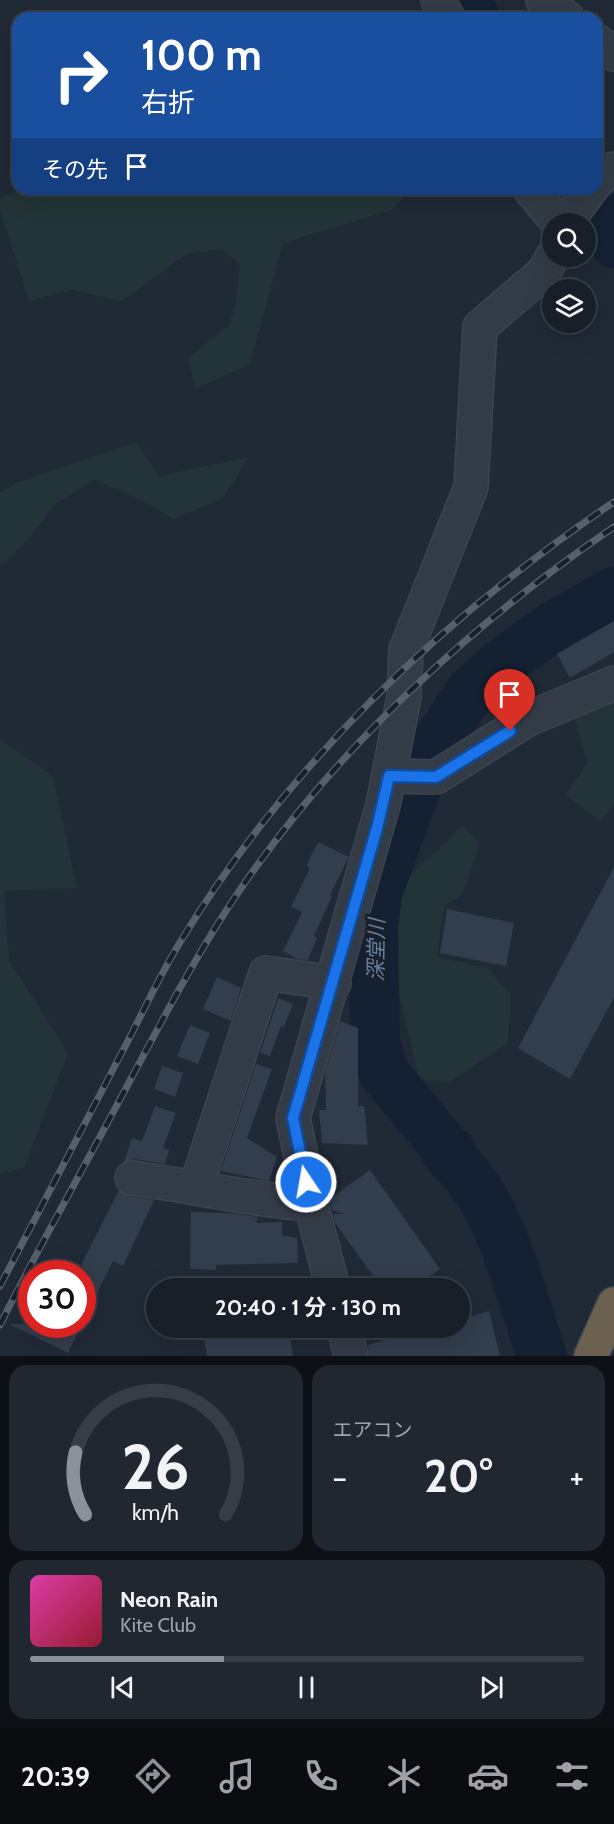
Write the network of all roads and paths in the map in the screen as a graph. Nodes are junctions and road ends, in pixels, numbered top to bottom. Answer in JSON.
{"nodes":[{"id":1,"x":543,"y":0,"type":"edge"},
{"id":2,"x":559,"y":12,"type":"edge"},
{"id":3,"x":536,"y":195,"type":"edge"},
{"id":4,"x":587,"y":195,"type":"edge"},
{"id":5,"x":556,"y":213,"type":"edge"},
{"id":6,"x":571,"y":213,"type":"edge"},
{"id":7,"x":547,"y":267,"type":"edge"},
{"id":8,"x":614,"y":683,"type":"edge"},
{"id":9,"x":410,"y":776,"type":"junction"},
{"id":10,"x":334,"y":983,"type":"junction"},
{"id":11,"x":132,"y":1178,"type":"dead end"},
{"id":12,"x":196,"y":1186,"type":"junction"},
{"id":13,"x":311,"y":1204,"type":"junction"},
{"id":14,"x":330,"y":1278,"type":"edge"},
{"id":15,"x":614,"y":1305,"type":"edge"},
{"id":16,"x":346,"y":1338,"type":"edge"},
{"id":17,"x":351,"y":1356,"type":"edge"},
{"id":18,"x":591,"y":1356,"type":"edge"}],
"edges":[{"from":1,"to":2,"type":"street"},
{"from":3,"to":5,"type":"street"},
{"from":4,"to":6,"type":"street"},
{"from":7,"to":9,"type":"street"},
{"from":8,"to":9,"type":"street"},
{"from":9,"to":10,"type":"street"},
{"from":10,"to":12,"type":"street"},
{"from":10,"to":13,"type":"street"},
{"from":11,"to":12,"type":"street"},
{"from":12,"to":13,"type":"street"},
{"from":13,"to":14,"type":"street"},
{"from":15,"to":18,"type":"highway"},
{"from":16,"to":17,"type":"street"}]}
